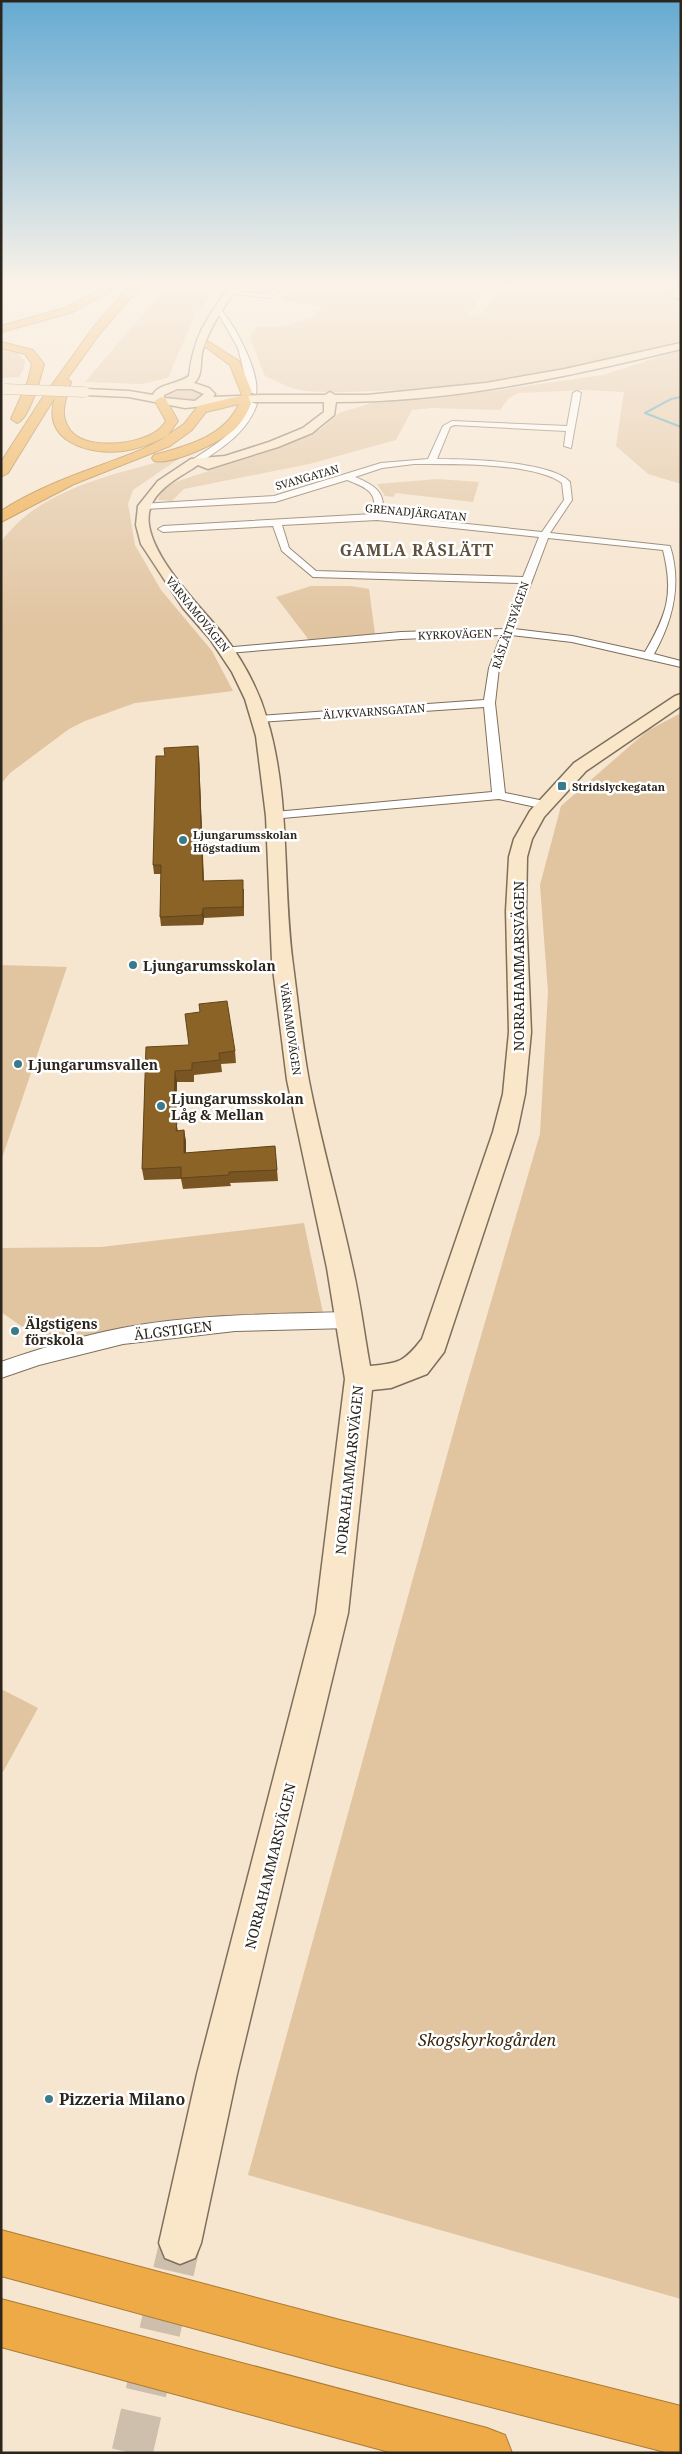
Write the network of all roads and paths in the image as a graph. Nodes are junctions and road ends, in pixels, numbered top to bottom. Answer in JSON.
{"nodes":[{"id":1,"x":24,"y":402,"type":"edge"},
{"id":2,"x":30,"y":402,"type":"edge"},
{"id":3,"x":46,"y":402,"type":"edge"},
{"id":4,"x":57,"y":402,"type":"edge"},
{"id":5,"x":164,"y":402,"type":"edge"},
{"id":6,"x":174,"y":402,"type":"edge"},
{"id":7,"x":200,"y":402,"type":"edge"},
{"id":8,"x":212,"y":402,"type":"edge"},
{"id":9,"x":233,"y":402,"type":"edge"},
{"id":10,"x":246,"y":402,"type":"edge"},
{"id":11,"x":248,"y":402,"type":"edge"},
{"id":12,"x":330,"y":402,"type":"edge"},
{"id":13,"x":575,"y":402,"type":"edge"},
{"id":14,"x":197,"y":403,"type":"junction"},
{"id":15,"x":570,"y":429,"type":"junction"},
{"id":16,"x":181,"y":432,"type":"junction"},
{"id":17,"x":568,"y":446,"type":"dead end"},
{"id":18,"x":224,"y":459,"type":"junction"},
{"id":19,"x":432,"y":460,"type":"junction"},
{"id":20,"x":194,"y":462,"type":"junction"},
{"id":21,"x":1,"y":473,"type":"edge"},
{"id":22,"x":348,"y":477,"type":"junction"},
{"id":23,"x":169,"y":479,"type":"junction"},
{"id":24,"x":562,"y":479,"type":"joint"},
{"id":25,"x":48,"y":491,"type":"junction"},
{"id":26,"x":144,"y":506,"type":"junction"},
{"id":27,"x":377,"y":517,"type":"junction"},
{"id":28,"x":1,"y":518,"type":"edge"},
{"id":29,"x":277,"y":522,"type":"junction"},
{"id":30,"x":163,"y":529,"type":"dead end"},
{"id":31,"x":544,"y":535,"type":"junction"},
{"id":32,"x":526,"y":580,"type":"junction"},
{"id":33,"x":507,"y":632,"type":"junction"},
{"id":34,"x":227,"y":650,"type":"junction"},
{"id":35,"x":648,"y":656,"type":"junction"},
{"id":36,"x":681,"y":664,"type":"edge"},
{"id":37,"x":681,"y":699,"type":"edge"},
{"id":38,"x":489,"y":703,"type":"junction"},
{"id":39,"x":259,"y":719,"type":"junction"},
{"id":40,"x":499,"y":796,"type":"junction"},
{"id":41,"x":545,"y":805,"type":"junction"},
{"id":42,"x":275,"y":816,"type":"junction"},
{"id":43,"x":350,"y":1320,"type":"junction"},
{"id":44,"x":1,"y":1370,"type":"edge"},
{"id":45,"x":359,"y":1379,"type":"junction"},
{"id":46,"x":180,"y":2243,"type":"tunnel mouth"},
{"id":47,"x":1,"y":2254,"type":"edge"},
{"id":48,"x":1,"y":2323,"type":"edge"},
{"id":49,"x":681,"y":2431,"type":"edge"},
{"id":50,"x":487,"y":2453,"type":"edge"}],
"edges":[{"from":1,"to":2,"type":"highway"},
{"from":3,"to":21,"type":"highway"},
{"from":4,"to":5,"type":"highway"},
{"from":6,"to":14,"type":"street"},
{"from":7,"to":14,"type":"street"},
{"from":8,"to":14,"type":"street"},
{"from":9,"to":16,"type":"highway"},
{"from":10,"to":25,"type":"highway"},
{"from":11,"to":20,"type":"street"},
{"from":12,"to":18,"type":"street"},
{"from":13,"to":15,"type":"street"},
{"from":14,"to":16,"type":"highway"},
{"from":15,"to":17,"type":"street"},
{"from":15,"to":19,"type":"street"},
{"from":16,"to":25,"type":"highway"},
{"from":18,"to":20,"type":"street"},
{"from":18,"to":23,"type":"street"},
{"from":19,"to":22,"type":"street","name":"SVANGATAN"},
{"from":19,"to":24,"type":"street","name":"SVANGATAN"},
{"from":20,"to":23,"type":"street"},
{"from":22,"to":26,"type":"street","name":"SVANGATAN"},
{"from":22,"to":27,"type":"street"},
{"from":23,"to":26,"type":"street"},
{"from":24,"to":31,"type":"street","name":"RÅSLÄTTSVÄGEN"},
{"from":25,"to":28,"type":"highway"},
{"from":26,"to":34,"type":"street","name":"VÄRNAMOVÄGEN"},
{"from":27,"to":29,"type":"street","name":"GRENADJÄRGATAN"},
{"from":27,"to":31,"type":"street","name":"GRENADJÄRGATAN"},
{"from":29,"to":30,"type":"street","name":"GRENADJÄRGATAN"},
{"from":29,"to":32,"type":"street"},
{"from":31,"to":32,"type":"street","name":"RÅSLÄTTSVÄGEN"},
{"from":31,"to":35,"type":"street","name":"GRENADJÄRGATAN"},
{"from":32,"to":33,"type":"street","name":"RÅSLÄTTSVÄGEN"},
{"from":33,"to":34,"type":"street","name":"KYRKOVÄGEN"},
{"from":33,"to":35,"type":"street","name":"KYRKOVÄGEN"},
{"from":33,"to":38,"type":"street","name":"RÅSLÄTTSVÄGEN"},
{"from":34,"to":39,"type":"street","name":"VÄRNAMOVÄGEN"},
{"from":35,"to":36,"type":"street","name":"KYRKOVÄGEN"},
{"from":37,"to":41,"type":"street","name":"NORRAHAMMARSVÄGEN"},
{"from":38,"to":39,"type":"street","name":"ÄLVKVARNSGATAN"},
{"from":38,"to":40,"type":"street","name":"RÅSLÄTTSVÄGEN"},
{"from":39,"to":42,"type":"street","name":"VÄRNAMOVÄGEN"},
{"from":40,"to":41,"type":"street"},
{"from":40,"to":42,"type":"street"},
{"from":41,"to":45,"type":"street","name":"NORRAHAMMARSVÄGEN"},
{"from":42,"to":43,"type":"street","name":"VÄRNAMOVÄGEN"},
{"from":43,"to":44,"type":"street","name":"ÄLGSTIGEN"},
{"from":43,"to":45,"type":"street","name":"VÄRNAMOVÄGEN"},
{"from":45,"to":46,"type":"street","name":"NORRAHAMMARSVÄGEN"},
{"from":47,"to":49,"type":"highway"},
{"from":48,"to":50,"type":"highway"}]}
